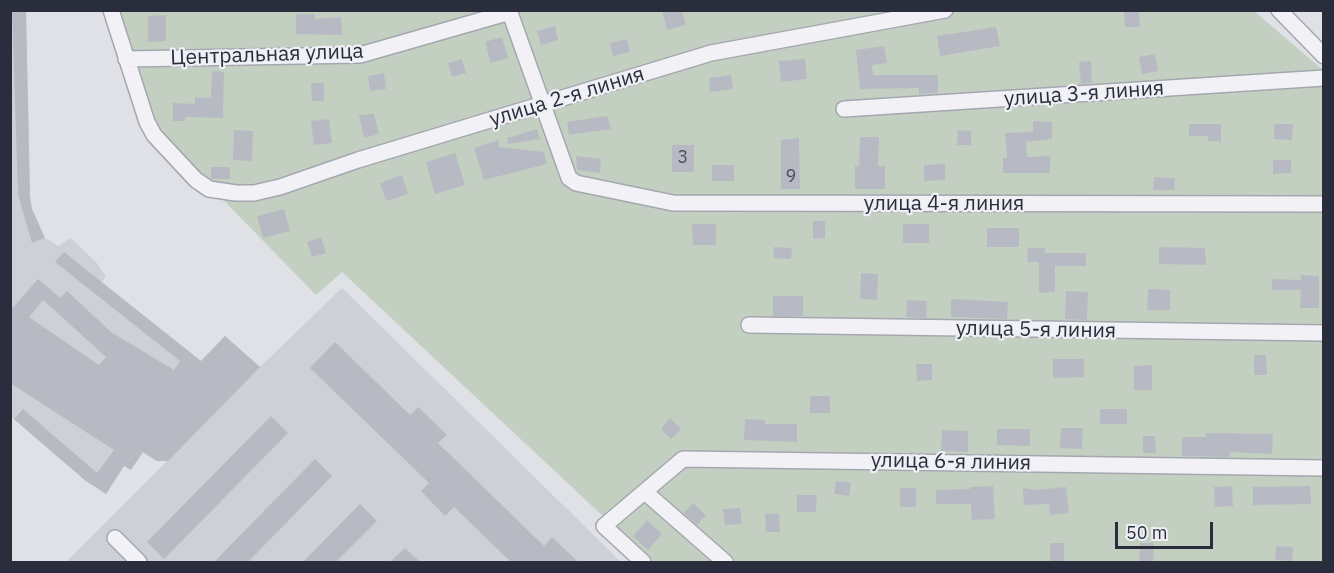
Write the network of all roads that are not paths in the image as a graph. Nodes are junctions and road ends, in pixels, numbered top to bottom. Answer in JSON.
{"nodes":[{"id":1,"x":111,"y":10,"type":"edge"},
{"id":2,"x":945,"y":10,"type":"edge"},
{"id":3,"x":1279,"y":10,"type":"edge"},
{"id":4,"x":509,"y":11,"type":"edge"},
{"id":5,"x":1323,"y":56,"type":"edge"},
{"id":6,"x":126,"y":59,"type":"junction"},
{"id":7,"x":1323,"y":78,"type":"edge"},
{"id":8,"x":543,"y":105,"type":"junction"},
{"id":9,"x":844,"y":109,"type":"dead end"},
{"id":10,"x":1323,"y":204,"type":"edge"},
{"id":11,"x":749,"y":326,"type":"dead end"},
{"id":12,"x":1323,"y":333,"type":"edge"},
{"id":13,"x":1323,"y":468,"type":"edge"},
{"id":14,"x":645,"y":492,"type":"junction"},
{"id":15,"x":115,"y":538,"type":"dead end"},
{"id":16,"x":139,"y":562,"type":"edge"},
{"id":17,"x":643,"y":562,"type":"edge"},
{"id":18,"x":725,"y":562,"type":"edge"}],
"edges":[{"from":1,"to":6,"type":"street"},
{"from":2,"to":8,"type":"street","name":"улица 2-я линия"},
{"from":3,"to":5,"type":"street"},
{"from":4,"to":6,"type":"street","name":"Центральная улица"},
{"from":4,"to":8,"type":"street"},
{"from":6,"to":8,"type":"street","name":"улица 2-я линия"},
{"from":7,"to":9,"type":"street","name":"улица 3-я линия"},
{"from":8,"to":10,"type":"street","name":"улица 4-я линия"},
{"from":11,"to":12,"type":"street","name":"улица 5-я линия"},
{"from":13,"to":14,"type":"street","name":"улица 6-я линия"},
{"from":14,"to":17,"type":"street","name":"улица 6-я линия"},
{"from":14,"to":18,"type":"street"},
{"from":15,"to":16,"type":"street"}]}
